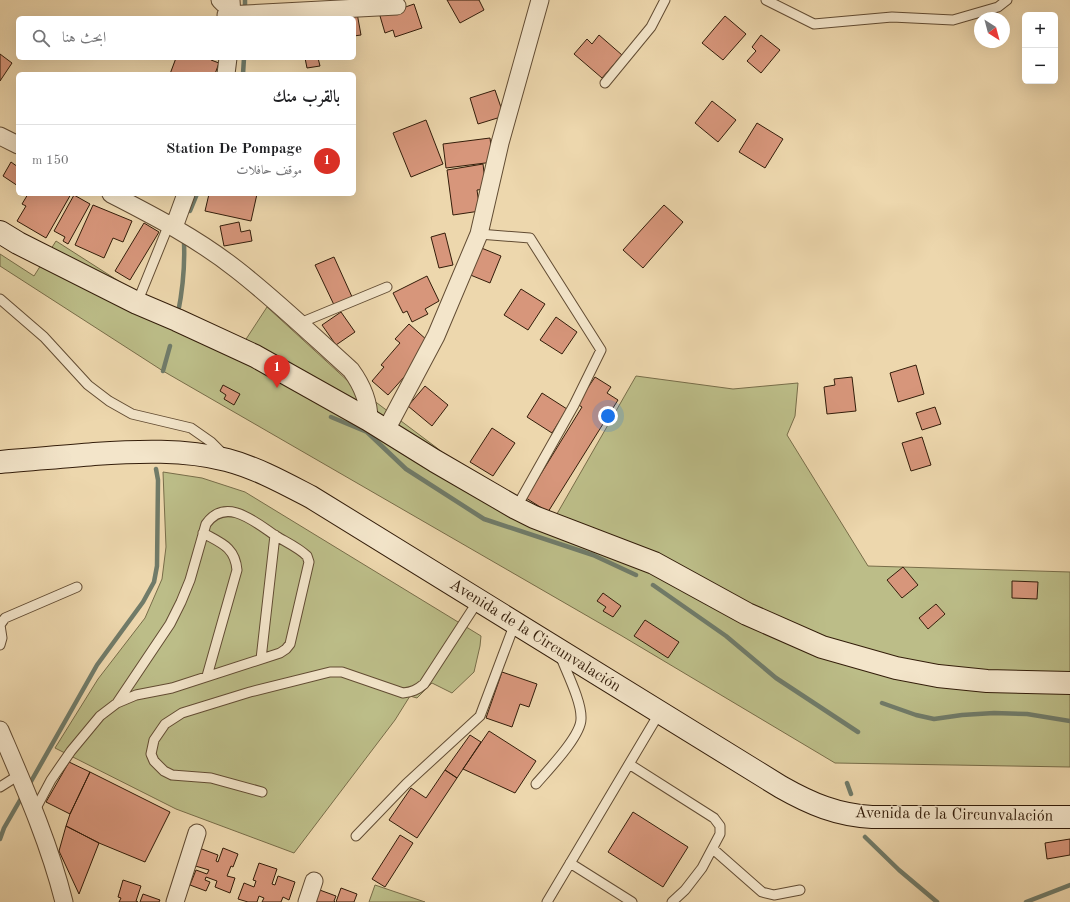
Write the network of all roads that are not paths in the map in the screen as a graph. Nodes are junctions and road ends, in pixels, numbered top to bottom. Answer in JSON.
{"nodes":[{"id":1,"x":540,"y":0,"type":"edge"},
{"id":2,"x":665,"y":0,"type":"edge"},
{"id":3,"x":766,"y":0,"type":"edge"},
{"id":4,"x":1007,"y":0,"type":"edge"},
{"id":5,"x":326,"y":5,"type":"edge"},
{"id":6,"x":396,"y":6,"type":"dead end"},
{"id":7,"x":228,"y":7,"type":"edge"},
{"id":8,"x":228,"y":60,"type":"edge"},
{"id":9,"x":226,"y":72,"type":"edge"},
{"id":10,"x":605,"y":83,"type":"dead end"},
{"id":11,"x":0,"y":136,"type":"edge"},
{"id":12,"x":16,"y":144,"type":"edge"},
{"id":13,"x":115,"y":196,"type":"edge"},
{"id":14,"x":185,"y":196,"type":"edge"},
{"id":15,"x":171,"y":225,"type":"junction"},
{"id":16,"x":0,"y":232,"type":"edge"},
{"id":17,"x":479,"y":234,"type":"junction"},
{"id":18,"x":387,"y":287,"type":"dead end"},
{"id":19,"x":0,"y":299,"type":"edge"},
{"id":20,"x":137,"y":303,"type":"junction"},
{"id":21,"x":300,"y":323,"type":"junction"},
{"id":22,"x":377,"y":425,"type":"junction"},
{"id":23,"x":227,"y":460,"type":"junction"},
{"id":24,"x":0,"y":462,"type":"edge"},
{"id":25,"x":516,"y":508,"type":"junction"},
{"id":26,"x":203,"y":533,"type":"junction"},
{"id":27,"x":275,"y":535,"type":"junction"},
{"id":28,"x":77,"y":586,"type":"dead end"},
{"id":29,"x":478,"y":601,"type":"junction"},
{"id":30,"x":515,"y":623,"type":"junction"},
{"id":31,"x":0,"y":645,"type":"edge"},
{"id":32,"x":557,"y":649,"type":"junction"},
{"id":33,"x":261,"y":659,"type":"junction"},
{"id":34,"x":207,"y":676,"type":"junction"},
{"id":35,"x":1070,"y":683,"type":"edge"},
{"id":36,"x":117,"y":703,"type":"junction"},
{"id":37,"x":660,"y":712,"type":"junction"},
{"id":38,"x":0,"y":730,"type":"edge"},
{"id":39,"x":629,"y":764,"type":"junction"},
{"id":40,"x":536,"y":784,"type":"dead end"},
{"id":41,"x":0,"y":786,"type":"edge"},
{"id":42,"x":26,"y":791,"type":"junction"},
{"id":43,"x":262,"y":792,"type":"dead end"},
{"id":44,"x":1070,"y":817,"type":"edge"},
{"id":45,"x":197,"y":833,"type":"dead end"},
{"id":46,"x":356,"y":836,"type":"dead end"},
{"id":47,"x":713,"y":849,"type":"junction"},
{"id":48,"x":570,"y":863,"type":"junction"},
{"id":49,"x":314,"y":881,"type":"dead end"},
{"id":50,"x":800,"y":890,"type":"dead end"},
{"id":51,"x":64,"y":902,"type":"edge"},
{"id":52,"x":175,"y":902,"type":"edge"},
{"id":53,"x":307,"y":902,"type":"edge"},
{"id":54,"x":547,"y":902,"type":"edge"},
{"id":55,"x":632,"y":902,"type":"edge"},
{"id":56,"x":672,"y":902,"type":"edge"}],
"edges":[{"from":1,"to":17,"type":"street"},
{"from":2,"to":10,"type":"lane"},
{"from":3,"to":4,"type":"lane"},
{"from":5,"to":6,"type":"street"},
{"from":5,"to":7,"type":"street"},
{"from":8,"to":9,"type":"street"},
{"from":11,"to":12,"type":"street"},
{"from":13,"to":15,"type":"street"},
{"from":14,"to":15,"type":"street"},
{"from":15,"to":20,"type":"lane"},
{"from":15,"to":21,"type":"street"},
{"from":16,"to":20,"type":"main road"},
{"from":17,"to":22,"type":"street"},
{"from":17,"to":25,"type":"lane"},
{"from":18,"to":21,"type":"lane"},
{"from":19,"to":23,"type":"lane"},
{"from":20,"to":22,"type":"main road"},
{"from":21,"to":22,"type":"street"},
{"from":22,"to":25,"type":"main road"},
{"from":23,"to":24,"type":"main road","name":"Avenida de la Circunvalación"},
{"from":23,"to":29,"type":"main road","name":"Avenida de la Circunvalación"},
{"from":25,"to":35,"type":"main road"},
{"from":26,"to":27,"type":"lane"},
{"from":26,"to":34,"type":"lane"},
{"from":26,"to":36,"type":"lane"},
{"from":27,"to":33,"type":"lane"},
{"from":27,"to":33,"type":"lane"},
{"from":28,"to":31,"type":"lane"},
{"from":29,"to":30,"type":"main road","name":"Avenida de la Circunvalación"},
{"from":29,"to":43,"type":"lane"},
{"from":30,"to":32,"type":"main road","name":"Avenida de la Circunvalación"},
{"from":30,"to":46,"type":"lane"},
{"from":32,"to":37,"type":"main road","name":"Avenida de la Circunvalación"},
{"from":32,"to":40,"type":"lane"},
{"from":33,"to":34,"type":"lane"},
{"from":34,"to":36,"type":"lane"},
{"from":36,"to":42,"type":"lane"},
{"from":37,"to":39,"type":"lane"},
{"from":37,"to":44,"type":"main road","name":"Avenida de la Circunvalación"},
{"from":38,"to":42,"type":"street"},
{"from":39,"to":47,"type":"lane"},
{"from":39,"to":48,"type":"lane"},
{"from":41,"to":42,"type":"lane"},
{"from":42,"to":51,"type":"street"},
{"from":45,"to":52,"type":"street"},
{"from":47,"to":50,"type":"lane"},
{"from":47,"to":56,"type":"lane"},
{"from":48,"to":54,"type":"lane"},
{"from":48,"to":55,"type":"lane"},
{"from":49,"to":53,"type":"street"}]}
